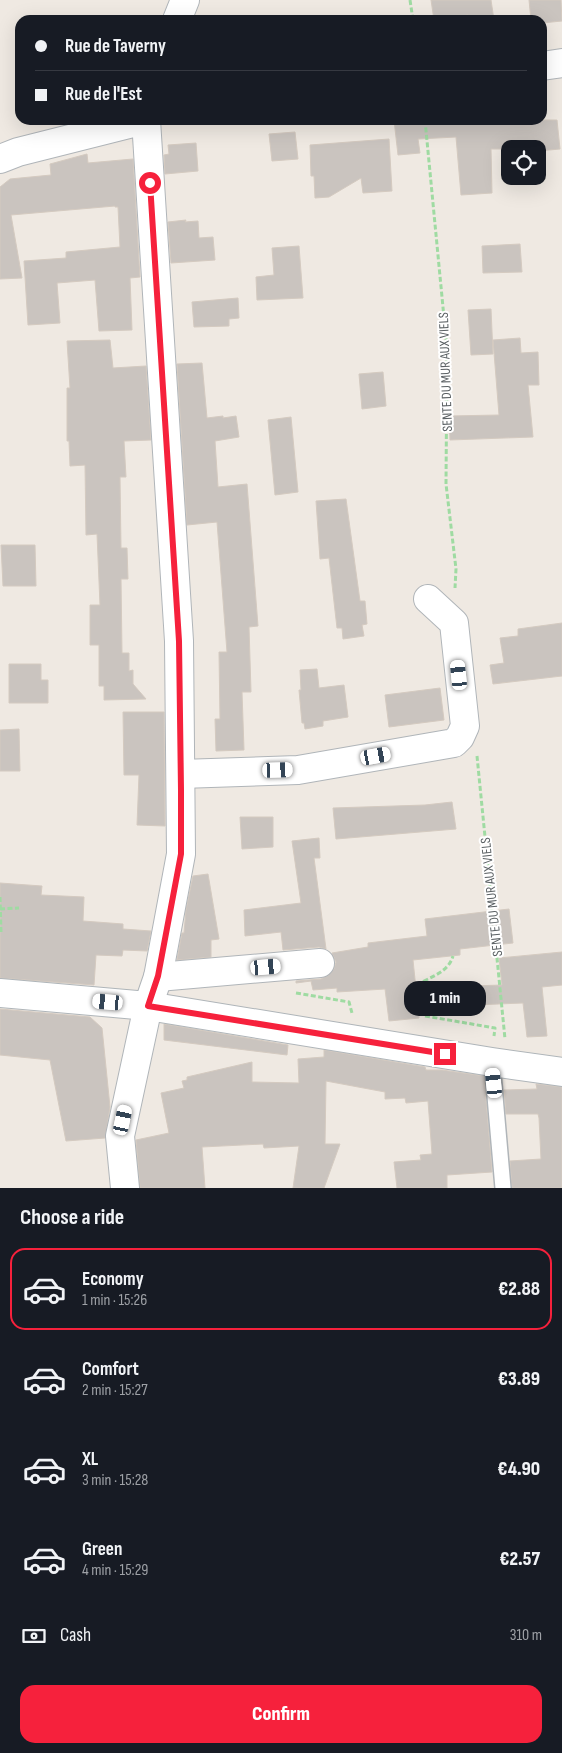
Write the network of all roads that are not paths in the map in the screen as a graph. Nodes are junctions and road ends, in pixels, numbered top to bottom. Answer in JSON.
{"nodes":[{"id":1,"x":185,"y":0,"type":"edge"},
{"id":2,"x":179,"y":15,"type":"edge"},
{"id":3,"x":562,"y":63,"type":"edge"},
{"id":4,"x":547,"y":65,"type":"edge"},
{"id":5,"x":126,"y":125,"type":"edge"},
{"id":6,"x":146,"y":125,"type":"edge"},
{"id":7,"x":0,"y":159,"type":"edge"},
{"id":8,"x":428,"y":599,"type":"dead end"},
{"id":9,"x":181,"y":774,"type":"junction"},
{"id":10,"x":320,"y":963,"type":"dead end"},
{"id":11,"x":158,"y":976,"type":"junction"},
{"id":12,"x":0,"y":993,"type":"edge"},
{"id":13,"x":148,"y":1006,"type":"junction"},
{"id":14,"x":500,"y":1063,"type":"junction"},
{"id":15,"x":562,"y":1072,"type":"edge"},
{"id":16,"x":125,"y":1188,"type":"edge"},
{"id":17,"x":503,"y":1188,"type":"edge"}],
"edges":[{"from":1,"to":2,"type":"street"},
{"from":3,"to":4,"type":"street"},
{"from":5,"to":7,"type":"street"},
{"from":6,"to":9,"type":"street"},
{"from":8,"to":9,"type":"street"},
{"from":9,"to":11,"type":"street"},
{"from":10,"to":11,"type":"street"},
{"from":11,"to":13,"type":"street"},
{"from":12,"to":13,"type":"street"},
{"from":13,"to":14,"type":"street"},
{"from":13,"to":16,"type":"street"},
{"from":14,"to":15,"type":"street"},
{"from":14,"to":17,"type":"lane"}]}
